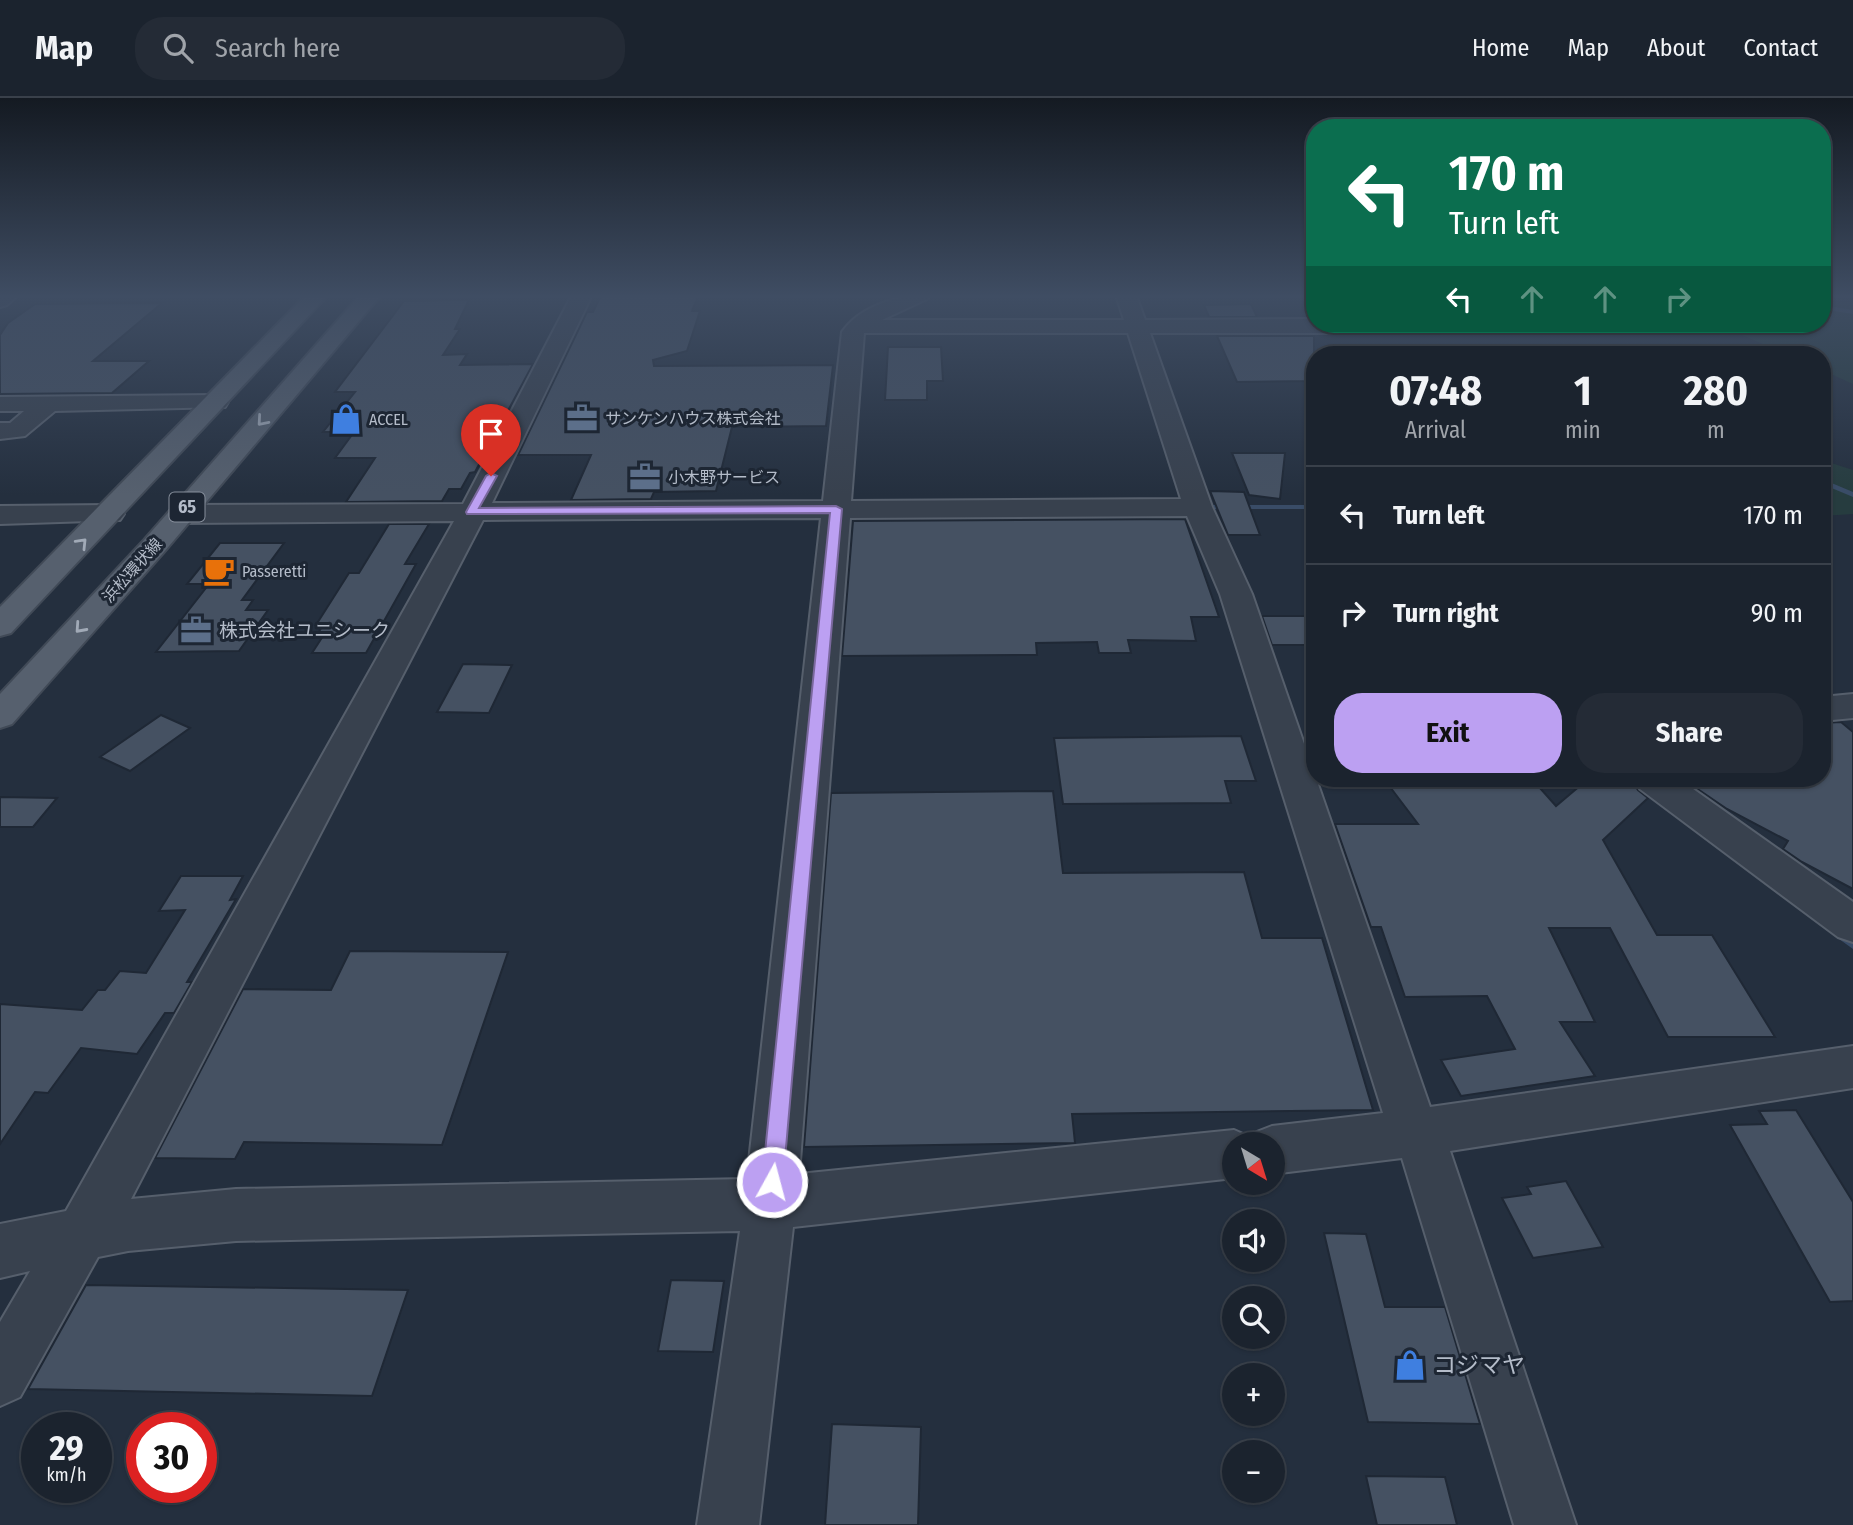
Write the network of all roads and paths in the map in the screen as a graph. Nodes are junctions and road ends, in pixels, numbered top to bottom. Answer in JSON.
{"nodes":[{"id":1,"x":255,"y":362,"type":"edge"},
{"id":2,"x":314,"y":362,"type":"edge"},
{"id":3,"x":548,"y":362,"type":"edge"},
{"id":4,"x":851,"y":362,"type":"edge"},
{"id":5,"x":1149,"y":362,"type":"edge"},
{"id":6,"x":216,"y":402,"type":"junction"},
{"id":7,"x":48,"y":403,"type":"junction"},
{"id":8,"x":0,"y":404,"type":"edge"},
{"id":9,"x":0,"y":431,"type":"edge"},
{"id":10,"x":1198,"y":507,"type":"junction"},
{"id":11,"x":836,"y":509,"type":"junction"},
{"id":12,"x":472,"y":512,"type":"junction"},
{"id":13,"x":110,"y":514,"type":"junction"},
{"id":14,"x":182,"y":514,"type":"junction"},
{"id":15,"x":0,"y":515,"type":"edge"},
{"id":16,"x":0,"y":626,"type":"edge"},
{"id":17,"x":1853,"y":706,"type":"edge"},
{"id":18,"x":1831,"y":708,"type":"edge"},
{"id":19,"x":0,"y":716,"type":"edge"},
{"id":20,"x":1664,"y":787,"type":"edge"},
{"id":21,"x":1853,"y":925,"type":"edge"},
{"id":22,"x":1853,"y":1067,"type":"edge"},
{"id":23,"x":1416,"y":1133,"type":"junction"},
{"id":24,"x":1285,"y":1148,"type":"edge"},
{"id":25,"x":1222,"y":1155,"type":"edge"},
{"id":26,"x":769,"y":1203,"type":"junction"},
{"id":27,"x":82,"y":1233,"type":"junction"},
{"id":28,"x":0,"y":1251,"type":"edge"},
{"id":29,"x":0,"y":1377,"type":"edge"},
{"id":30,"x":728,"y":1525,"type":"edge"},
{"id":31,"x":1545,"y":1525,"type":"edge"}],
"edges":[{"from":1,"to":6,"type":"main road","number":"65"},
{"from":2,"to":14,"type":"main road","name":"浜松環状線","number":"65","one_way":true},
{"from":3,"to":12,"type":"street"},
{"from":4,"to":11,"type":"street"},
{"from":5,"to":10,"type":"street"},
{"from":6,"to":7,"type":"street"},
{"from":6,"to":13,"type":"main road","number":"65"},
{"from":7,"to":8,"type":"street"},
{"from":7,"to":9,"type":"street"},
{"from":10,"to":11,"type":"street"},
{"from":10,"to":23,"type":"street"},
{"from":11,"to":12,"type":"street"},
{"from":11,"to":26,"type":"street"},
{"from":12,"to":14,"type":"street"},
{"from":12,"to":27,"type":"street"},
{"from":13,"to":15,"type":"street"},
{"from":16,"to":13,"type":"main road","number":"65","one_way":true},
{"from":14,"to":19,"type":"main road","name":"浜松環状線","number":"65","one_way":true},
{"from":17,"to":18,"type":"street"},
{"from":20,"to":21,"type":"street"},
{"from":22,"to":23,"type":"street"},
{"from":23,"to":24,"type":"street"},
{"from":23,"to":31,"type":"street"},
{"from":25,"to":26,"type":"street"},
{"from":26,"to":27,"type":"street"},
{"from":26,"to":30,"type":"street"},
{"from":27,"to":28,"type":"street"},
{"from":27,"to":29,"type":"street"}]}
